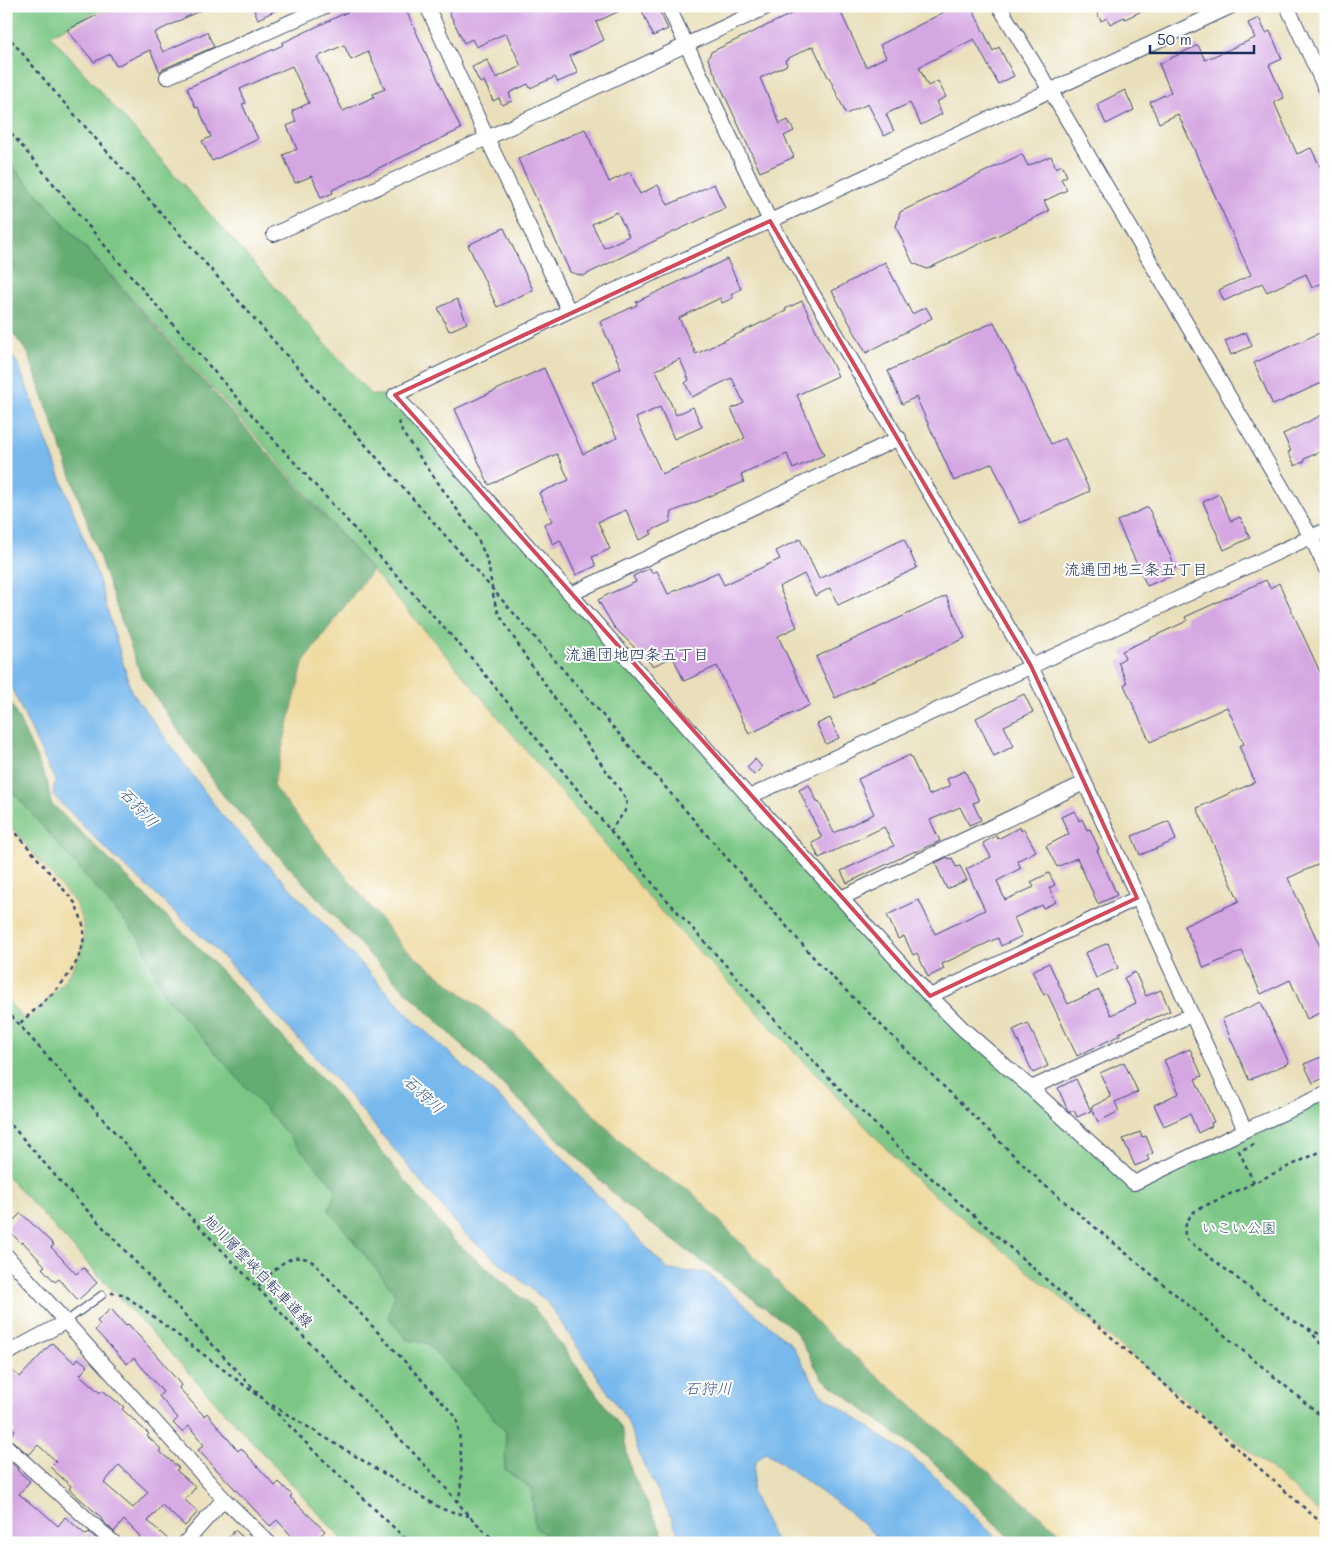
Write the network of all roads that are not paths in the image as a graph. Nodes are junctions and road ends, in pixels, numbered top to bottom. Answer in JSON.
{"nodes":[{"id":1,"x":326,"y":6,"type":"edge"},
{"id":2,"x":427,"y":6,"type":"edge"},
{"id":3,"x":668,"y":6,"type":"edge"},
{"id":4,"x":769,"y":6,"type":"edge"},
{"id":5,"x":999,"y":6,"type":"edge"},
{"id":6,"x":1232,"y":6,"type":"edge"},
{"id":7,"x":1287,"y":6,"type":"edge"},
{"id":8,"x":686,"y":45,"type":"junction"},
{"id":9,"x":167,"y":77,"type":"dead end"},
{"id":10,"x":1050,"y":90,"type":"junction"},
{"id":11,"x":1326,"y":90,"type":"edge"},
{"id":12,"x":487,"y":138,"type":"junction"},
{"id":13,"x":770,"y":220,"type":"junction"},
{"id":14,"x":274,"y":234,"type":"dead end"},
{"id":15,"x":569,"y":311,"type":"junction"},
{"id":16,"x":899,"y":438,"type":"junction"},
{"id":17,"x":1326,"y":530,"type":"edge"},
{"id":18,"x":1311,"y":537,"type":"junction"},
{"id":19,"x":1326,"y":568,"type":"edge"},
{"id":20,"x":571,"y":594,"type":"junction"},
{"id":21,"x":1031,"y":666,"type":"junction"},
{"id":22,"x":1084,"y":783,"type":"junction"},
{"id":23,"x":750,"y":797,"type":"junction"},
{"id":24,"x":841,"y":898,"type":"junction"},
{"id":25,"x":1137,"y":898,"type":"junction"},
{"id":26,"x":930,"y":996,"type":"junction"},
{"id":27,"x":1191,"y":1015,"type":"junction"},
{"id":28,"x":1031,"y":1088,"type":"junction"},
{"id":29,"x":1326,"y":1094,"type":"edge"},
{"id":30,"x":1245,"y":1130,"type":"junction"},
{"id":31,"x":6,"y":1255,"type":"edge"},
{"id":32,"x":102,"y":1295,"type":"road end"},
{"id":33,"x":65,"y":1322,"type":"junction"},
{"id":34,"x":6,"y":1354,"type":"edge"},
{"id":35,"x":6,"y":1446,"type":"edge"},
{"id":36,"x":224,"y":1500,"type":"junction"},
{"id":37,"x":114,"y":1543,"type":"edge"},
{"id":38,"x":185,"y":1543,"type":"edge"},
{"id":39,"x":269,"y":1543,"type":"edge"}],
"edges":[{"from":1,"to":9,"type":"street"},
{"from":2,"to":12,"type":"street"},
{"from":3,"to":8,"type":"street"},
{"from":4,"to":8,"type":"street"},
{"from":5,"to":10,"type":"street"},
{"from":6,"to":10,"type":"street"},
{"from":7,"to":11,"type":"street"},
{"from":8,"to":12,"type":"street"},
{"from":8,"to":13,"type":"street"},
{"from":10,"to":13,"type":"street"},
{"from":10,"to":18,"type":"street"},
{"from":12,"to":14,"type":"street"},
{"from":12,"to":15,"type":"street"},
{"from":13,"to":15,"type":"street"},
{"from":13,"to":16,"type":"street"},
{"from":15,"to":20,"type":"street"},
{"from":16,"to":20,"type":"street"},
{"from":16,"to":21,"type":"street"},
{"from":17,"to":18,"type":"street"},
{"from":18,"to":19,"type":"street"},
{"from":18,"to":21,"type":"street"},
{"from":20,"to":23,"type":"street"},
{"from":21,"to":22,"type":"street"},
{"from":21,"to":23,"type":"street"},
{"from":22,"to":24,"type":"street"},
{"from":22,"to":25,"type":"street"},
{"from":23,"to":24,"type":"street"},
{"from":24,"to":26,"type":"street"},
{"from":25,"to":26,"type":"street"},
{"from":25,"to":27,"type":"street"},
{"from":26,"to":28,"type":"street"},
{"from":27,"to":28,"type":"street"},
{"from":27,"to":30,"type":"street"},
{"from":28,"to":30,"type":"street"},
{"from":29,"to":30,"type":"street"},
{"from":31,"to":33,"type":"street"},
{"from":32,"to":33,"type":"lane"},
{"from":33,"to":34,"type":"street"},
{"from":33,"to":36,"type":"street"},
{"from":35,"to":37,"type":"street"},
{"from":36,"to":38,"type":"street"},
{"from":36,"to":39,"type":"street"}]}
